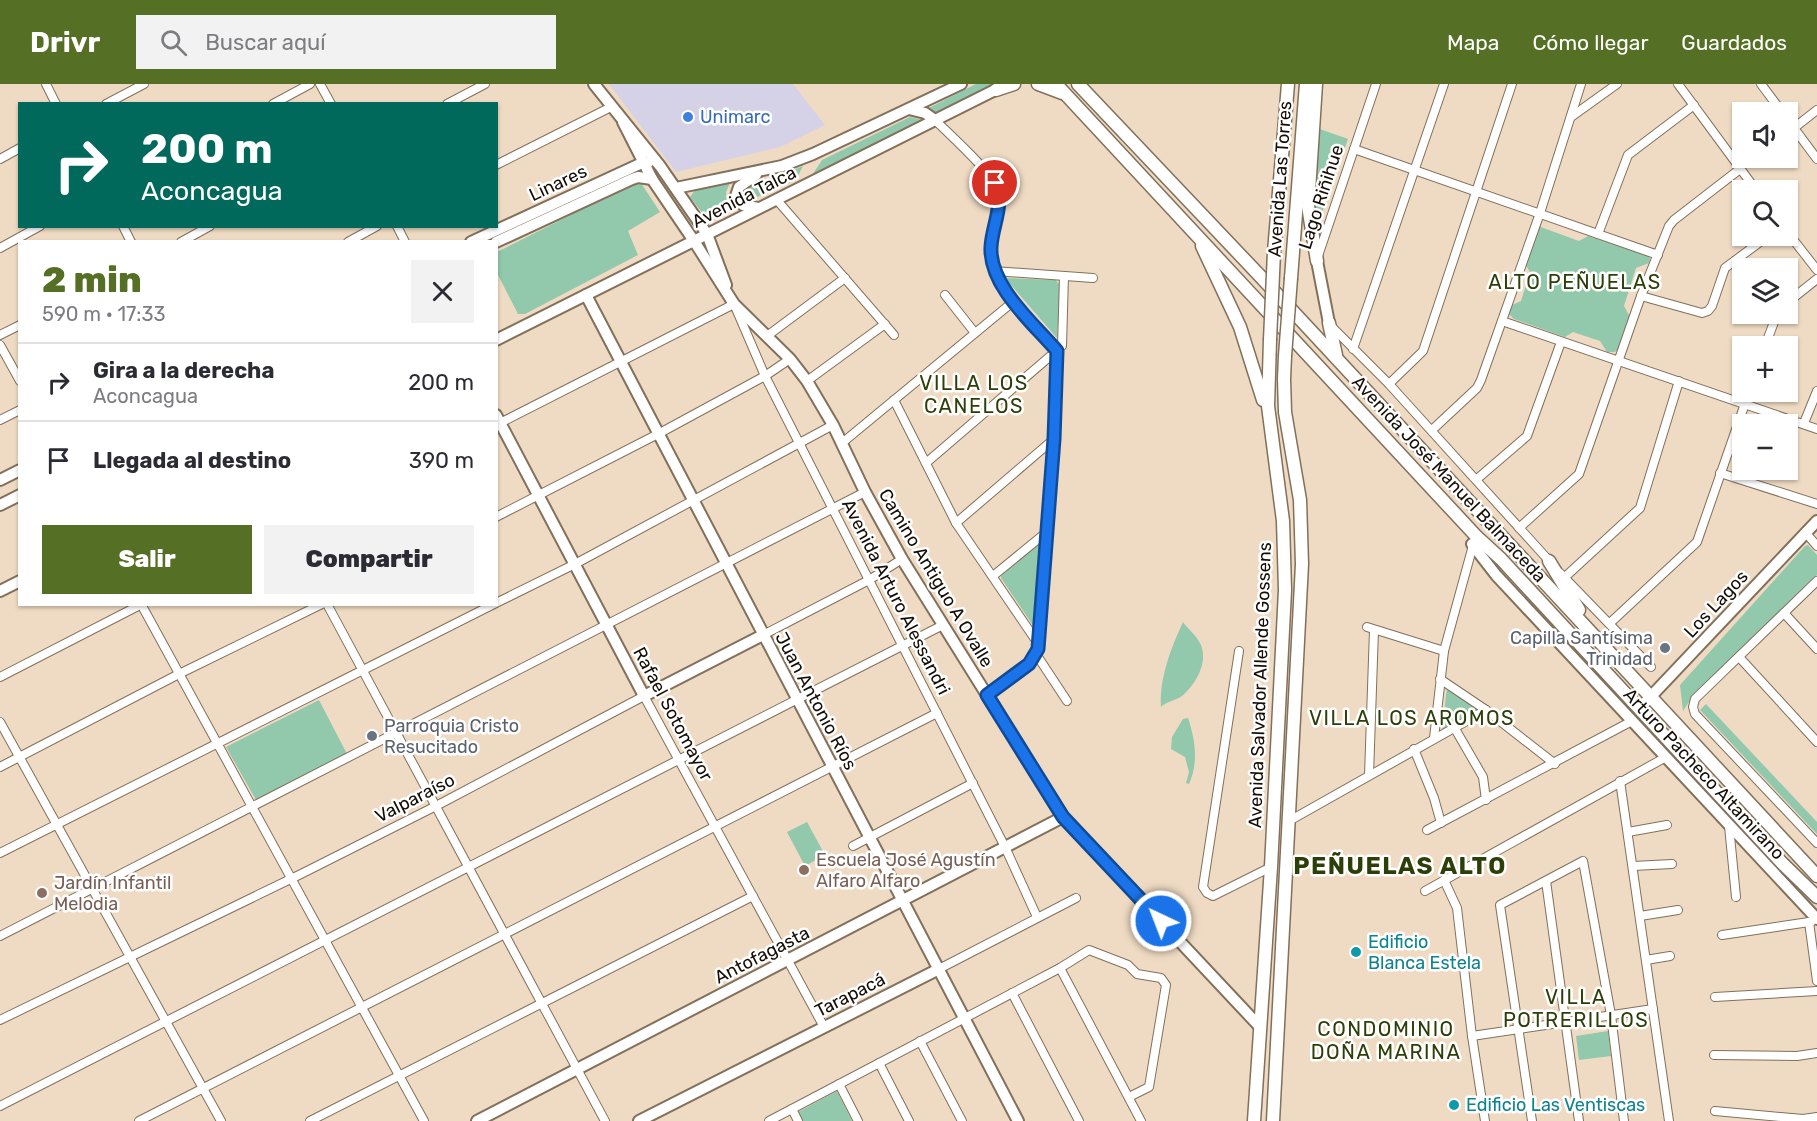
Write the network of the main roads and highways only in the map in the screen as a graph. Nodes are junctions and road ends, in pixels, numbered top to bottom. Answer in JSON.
{"nodes":[{"id":1,"x":594,"y":84,"type":"edge"},
{"id":2,"x":961,"y":84,"type":"edge"},
{"id":3,"x":1014,"y":84,"type":"edge"},
{"id":4,"x":1038,"y":84,"type":"edge"},
{"id":5,"x":1056,"y":84,"type":"edge"},
{"id":6,"x":1078,"y":84,"type":"edge"},
{"id":7,"x":1288,"y":84,"type":"edge"},
{"id":8,"x":1306,"y":84,"type":"edge"},
{"id":9,"x":1316,"y":84,"type":"edge"},
{"id":10,"x":1001,"y":87,"type":"edge"},
{"id":11,"x":1067,"y":96,"type":"junction"},
{"id":12,"x":909,"y":109,"type":"junction"},
{"id":13,"x":935,"y":120,"type":"junction"},
{"id":14,"x":623,"y":122,"type":"junction"},
{"id":15,"x":642,"y":163,"type":"junction"},
{"id":16,"x":660,"y":166,"type":"junction"},
{"id":17,"x":762,"y":172,"type":"junction"},
{"id":18,"x":652,"y":179,"type":"junction"},
{"id":19,"x":676,"y":188,"type":"junction"},
{"id":20,"x":758,"y":208,"type":"junction"},
{"id":21,"x":707,"y":234,"type":"junction"},
{"id":22,"x":1198,"y":237,"type":"junction"},
{"id":23,"x":475,"y":240,"type":"edge"},
{"id":24,"x":498,"y":241,"type":"edge"},
{"id":25,"x":694,"y":241,"type":"junction"},
{"id":26,"x":1274,"y":252,"type":"joint"},
{"id":27,"x":1317,"y":261,"type":"joint"},
{"id":28,"x":1291,"y":278,"type":"joint"},
{"id":29,"x":727,"y":291,"type":"junction"},
{"id":30,"x":586,"y":295,"type":"junction"},
{"id":31,"x":734,"y":304,"type":"joint"},
{"id":32,"x":1329,"y":323,"type":"joint"},
{"id":33,"x":498,"y":339,"type":"edge"},
{"id":34,"x":1338,"y":359,"type":"junction"},
{"id":35,"x":498,"y":421,"type":"edge"},
{"id":36,"x":1270,"y":428,"type":"junction"},
{"id":37,"x":18,"y":471,"type":"edge"},
{"id":38,"x":0,"y":480,"type":"edge"},
{"id":39,"x":18,"y":496,"type":"edge"},
{"id":40,"x":0,"y":505,"type":"edge"},
{"id":41,"x":1817,"y":521,"type":"edge"},
{"id":42,"x":1474,"y":541,"type":"junction"},
{"id":43,"x":1521,"y":556,"type":"junction"},
{"id":44,"x":1550,"y":561,"type":"road end"},
{"id":45,"x":18,"y":582,"type":"edge"},
{"id":46,"x":0,"y":591,"type":"edge"},
{"id":47,"x":1585,"y":625,"type":"junction"},
{"id":48,"x":763,"y":635,"type":"junction"},
{"id":49,"x":644,"y":696,"type":"joint"},
{"id":50,"x":1652,"y":698,"type":"junction"},
{"id":51,"x":1639,"y":710,"type":"junction"},
{"id":52,"x":1063,"y":817,"type":"junction"},
{"id":53,"x":1817,"y":876,"type":"edge"},
{"id":54,"x":1817,"y":897,"type":"edge"},
{"id":55,"x":902,"y":901,"type":"junction"},
{"id":56,"x":1814,"y":921,"type":"edge"},
{"id":57,"x":937,"y":969,"type":"junction"},
{"id":58,"x":1260,"y":1028,"type":"junction"},
{"id":59,"x":477,"y":1121,"type":"edge"},
{"id":60,"x":639,"y":1121,"type":"edge"},
{"id":61,"x":1018,"y":1121,"type":"edge"},
{"id":62,"x":1254,"y":1121,"type":"edge"},
{"id":63,"x":1273,"y":1121,"type":"edge"}],
"edges":[{"from":1,"to":14,"type":"main road","name":"Avenida Arturo Alessandri"},
{"from":2,"to":12,"type":"main road","name":"Avenida Talca"},
{"from":3,"to":10,"type":"main road"},
{"from":4,"to":11,"type":"main road"},
{"from":5,"to":11,"type":"main road","name":"Avenida José Manuel Balmaceda"},
{"from":6,"to":34,"type":"main road","name":"Avenida José Manuel Balmaceda"},
{"from":7,"to":26,"type":"main road","name":"Avenida Las Torres"},
{"from":8,"to":28,"type":"main road","name":"Avenida Las Torres"},
{"from":9,"to":27,"type":"main road"},
{"from":10,"to":13,"type":"main road","name":"Avenida Talca"},
{"from":11,"to":22,"type":"main road","name":"Avenida José Manuel Balmaceda"},
{"from":12,"to":13,"type":"main road"},
{"from":12,"to":17,"type":"main road","name":"Avenida Talca"},
{"from":13,"to":20,"type":"main road","name":"Avenida Talca"},
{"from":14,"to":15,"type":"main road","name":"Avenida Arturo Alessandri"},
{"from":14,"to":16,"type":"main road","name":"Avenida Arturo Alessandri"},
{"from":15,"to":16,"type":"main road"},
{"from":15,"to":18,"type":"main road","name":"Avenida Arturo Alessandri"},
{"from":15,"to":23,"type":"main road","name":"Linares"},
{"from":16,"to":19,"type":"main road","name":"Avenida Arturo Alessandri"},
{"from":17,"to":19,"type":"main road","name":"Avenida Talca"},
{"from":17,"to":20,"type":"main road"},
{"from":18,"to":24,"type":"main road","name":"Linares"},
{"from":18,"to":25,"type":"main road","name":"Avenida Arturo Alessandri"},
{"from":19,"to":21,"type":"main road","name":"Avenida Arturo Alessandri"},
{"from":20,"to":21,"type":"main road","name":"Avenida Talca"},
{"from":21,"to":25,"type":"main road","name":"Avenida Talca"},
{"from":21,"to":29,"type":"main road","name":"Avenida Arturo Alessandri"},
{"from":22,"to":36,"type":"main road"},
{"from":22,"to":42,"type":"main road","name":"Avenida José Manuel Balmaceda"},
{"from":25,"to":29,"type":"main road","name":"Avenida Arturo Alessandri"},
{"from":25,"to":30,"type":"main road","name":"Avenida Talca"},
{"from":26,"to":36,"type":"main road","name":"Avenida Salvador Allende Gossens","bridge":true},
{"from":27,"to":32,"type":"main road","name":"Lago Riñihue"},
{"from":28,"to":63,"type":"main road","name":"Avenida Salvador Allende Gossens","bridge":true},
{"from":29,"to":31,"type":"main road","name":"Avenida Arturo Alessandri"},
{"from":30,"to":33,"type":"main road","name":"Avenida Talca"},
{"from":30,"to":48,"type":"main road","name":"Juan Antonio Ríos"},
{"from":31,"to":52,"type":"main road","name":"Camino Antiguo A Ovalle"},
{"from":32,"to":34,"type":"main road"},
{"from":34,"to":43,"type":"main road","name":"Avenida José Manuel Balmaceda"},
{"from":35,"to":49,"type":"main road","name":"Rafael Sotomayor"},
{"from":36,"to":58,"type":"main road","name":"Avenida Salvador Allende Gossens"},
{"from":37,"to":38,"type":"main road"},
{"from":39,"to":40,"type":"main road"},
{"from":41,"to":50,"type":"main road","name":"Los Lagos"},
{"from":42,"to":43,"type":"main road"},
{"from":42,"to":51,"type":"main road","name":"Avenida José Manuel Balmaceda"},
{"from":42,"to":56,"type":"main road","name":"Arturo Pacheco Altamirano"},
{"from":43,"to":47,"type":"main road","name":"Avenida José Manuel Balmaceda"},
{"from":44,"to":47,"type":"main road"},
{"from":45,"to":46,"type":"main road"},
{"from":47,"to":50,"type":"main road","name":"Avenida José Manuel Balmaceda"},
{"from":48,"to":49,"type":"main road","name":"Valparaíso"},
{"from":48,"to":55,"type":"main road","name":"Juan Antonio Ríos"},
{"from":50,"to":51,"type":"main road","name":"Los Lagos"},
{"from":50,"to":53,"type":"main road","name":"Avenida José Manuel Balmaceda"},
{"from":51,"to":54,"type":"main road","name":"Avenida José Manuel Balmaceda"},
{"from":52,"to":55,"type":"main road","name":"Antofagasta"},
{"from":52,"to":58,"type":"main road","name":"Camino Antiguo A Ovalle"},
{"from":55,"to":57,"type":"main road","name":"Juan Antonio Ríos"},
{"from":55,"to":59,"type":"main road","name":"Antofagasta"},
{"from":57,"to":60,"type":"main road","name":"Tarapacá"},
{"from":57,"to":61,"type":"main road","name":"Juan Antonio Ríos"},
{"from":58,"to":62,"type":"main road","name":"Avenida Salvador Allende Gossens"}]}
